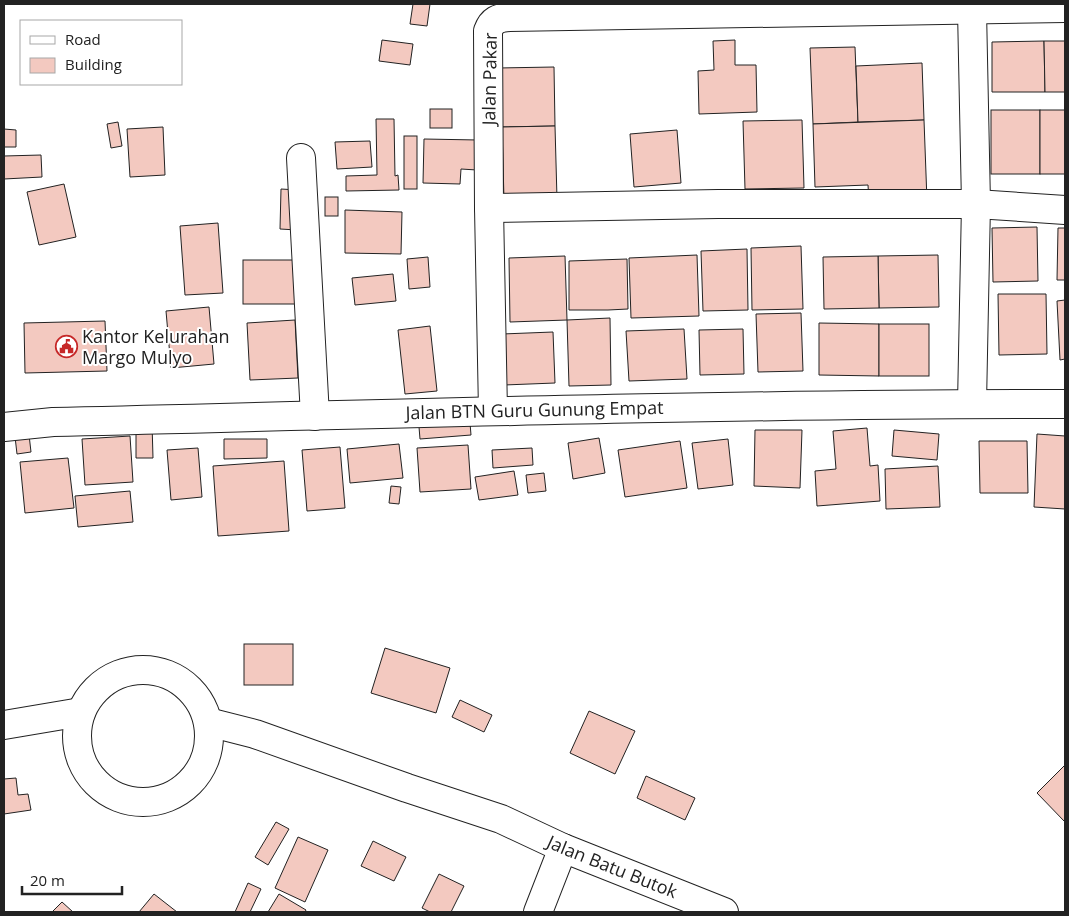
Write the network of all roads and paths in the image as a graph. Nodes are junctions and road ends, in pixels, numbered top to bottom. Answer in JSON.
{"nodes":[{"id":1,"x":1065,"y":8,"type":"edge"},
{"id":2,"x":972,"y":10,"type":"junction"},
{"id":3,"x":301,"y":158,"type":"dead end"},
{"id":4,"x":976,"y":204,"type":"junction"},
{"id":5,"x":489,"y":208,"type":"junction"},
{"id":6,"x":1065,"y":210,"type":"edge"},
{"id":7,"x":972,"y":404,"type":"junction"},
{"id":8,"x":1065,"y":404,"type":"edge"},
{"id":9,"x":492,"y":411,"type":"junction"},
{"id":10,"x":315,"y":416,"type":"junction"},
{"id":11,"x":4,"y":427,"type":"edge"},
{"id":12,"x":81,"y":712,"type":"junction"},
{"id":13,"x":208,"y":722,"type":"junction"},
{"id":14,"x":4,"y":724,"type":"edge"},
{"id":15,"x":563,"y":848,"type":"junction"},
{"id":16,"x":538,"y":912,"type":"edge"},
{"id":17,"x":724,"y":912,"type":"edge"}],
"edges":[{"from":1,"to":2,"type":"street","name":"Jalan Pakar"},
{"from":2,"to":4,"type":"street"},
{"from":2,"to":5,"type":"street","name":"Jalan Pakar"},
{"from":3,"to":10,"type":"street"},
{"from":4,"to":5,"type":"street"},
{"from":4,"to":6,"type":"street"},
{"from":4,"to":7,"type":"street"},
{"from":5,"to":9,"type":"street","name":"Jalan Pakar"},
{"from":7,"to":8,"type":"street","name":"Jalan BTN Guru Gunung Empat"},
{"from":7,"to":9,"type":"street","name":"Jalan BTN Guru Gunung Empat"},
{"from":9,"to":10,"type":"street","name":"Jalan BTN Guru Gunung Empat"},
{"from":10,"to":11,"type":"street","name":"Jalan BTN Guru Gunung Empat"},
{"from":12,"to":13,"type":"street"},
{"from":12,"to":13,"type":"street"},
{"from":12,"to":14,"type":"street"},
{"from":13,"to":15,"type":"street","name":"Jalan Batu Butok"},
{"from":15,"to":16,"type":"street"},
{"from":15,"to":17,"type":"street","name":"Jalan Batu Butok"}]}
